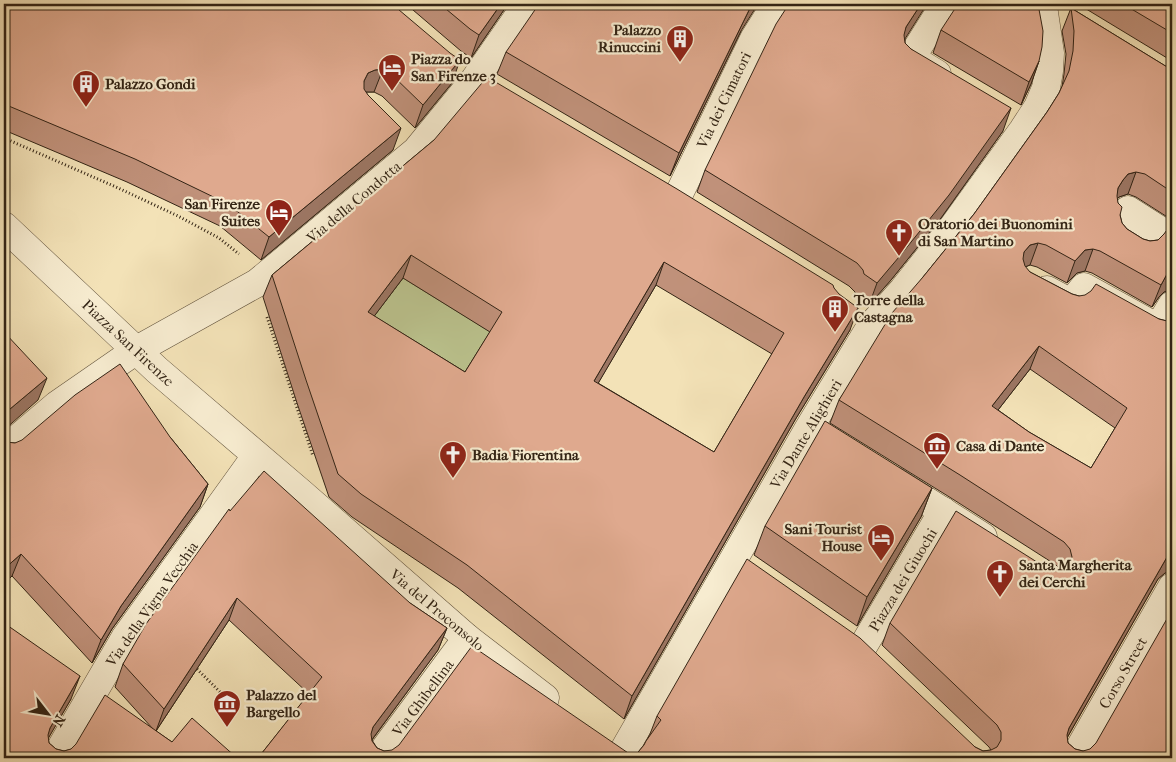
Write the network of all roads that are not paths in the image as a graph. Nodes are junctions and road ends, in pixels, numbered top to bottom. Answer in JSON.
{"nodes":[{"id":1,"x":527,"y":4,"type":"edge"},
{"id":2,"x":776,"y":4,"type":"edge"},
{"id":3,"x":945,"y":4,"type":"edge"},
{"id":4,"x":1042,"y":5,"type":"edge"},
{"id":5,"x":1071,"y":18,"type":"edge"},
{"id":6,"x":452,"y":64,"type":"edge"},
{"id":7,"x":475,"y":78,"type":"junction"},
{"id":8,"x":954,"y":84,"type":"edge"},
{"id":9,"x":500,"y":94,"type":"edge"},
{"id":10,"x":1002,"y":112,"type":"edge"},
{"id":11,"x":1024,"y":129,"type":"junction"},
{"id":12,"x":396,"y":132,"type":"edge"},
{"id":13,"x":416,"y":151,"type":"junction"},
{"id":14,"x":677,"y":199,"type":"edge"},
{"id":15,"x":4,"y":226,"type":"edge"},
{"id":16,"x":1030,"y":281,"type":"edge"},
{"id":17,"x":1172,"y":305,"type":"edge"},
{"id":18,"x":848,"y":310,"type":"edge"},
{"id":19,"x":871,"y":326,"type":"junction"},
{"id":20,"x":135,"y":351,"type":"junction"},
{"id":21,"x":808,"y":428,"type":"junction"},
{"id":22,"x":832,"y":442,"type":"edge"},
{"id":23,"x":4,"y":450,"type":"edge"},
{"id":24,"x":256,"y":456,"type":"junction"},
{"id":25,"x":871,"y":467,"type":"edge"},
{"id":26,"x":943,"y":511,"type":"junction"},
{"id":27,"x":1000,"y":548,"type":"edge"},
{"id":28,"x":733,"y":559,"type":"junction"},
{"id":29,"x":757,"y":576,"type":"edge"},
{"id":30,"x":1172,"y":587,"type":"edge"},
{"id":31,"x":838,"y":632,"type":"edge"},
{"id":32,"x":467,"y":638,"type":"junction"},
{"id":33,"x":862,"y":648,"type":"junction"},
{"id":34,"x":882,"y":668,"type":"edge"},
{"id":35,"x":566,"y":714,"type":"edge"},
{"id":36,"x":617,"y":754,"type":"edge"},
{"id":37,"x":56,"y":758,"type":"edge"},
{"id":38,"x":378,"y":758,"type":"edge"},
{"id":39,"x":1074,"y":758,"type":"edge"}],
"edges":[{"from":1,"to":7,"type":"street","name":"Via della Condotta"},
{"from":2,"to":14,"type":"street","name":"Via dei Cimatori"},
{"from":3,"to":8,"type":"street"},
{"from":4,"to":5,"type":"street"},
{"from":4,"to":11,"type":"street","name":"Via Dante Alighieri"},
{"from":6,"to":7,"type":"street"},
{"from":7,"to":9,"type":"street"},
{"from":7,"to":13,"type":"street","name":"Via della Condotta"},
{"from":10,"to":11,"type":"street"},
{"from":11,"to":19,"type":"street","name":"Via Dante Alighieri"},
{"from":12,"to":13,"type":"street"},
{"from":13,"to":20,"type":"street","name":"Via della Condotta"},
{"from":15,"to":20,"type":"street","name":"Piazza San Firenze"},
{"from":16,"to":17,"type":"street"},
{"from":18,"to":19,"type":"street"},
{"from":19,"to":21,"type":"street","name":"Via Dante Alighieri"},
{"from":20,"to":23,"type":"street","name":"Via della Condotta"},
{"from":20,"to":24,"type":"street","name":"Piazza San Firenze"},
{"from":21,"to":22,"type":"street"},
{"from":21,"to":28,"type":"street","name":"Via Dante Alighieri"},
{"from":24,"to":32,"type":"street","name":"Via del Proconsolo"},
{"from":24,"to":37,"type":"street","name":"Via della Vigna Vecchia"},
{"from":25,"to":26,"type":"street"},
{"from":26,"to":27,"type":"street"},
{"from":26,"to":33,"type":"street","name":"Piazza dei Giuochi"},
{"from":28,"to":29,"type":"street"},
{"from":28,"to":36,"type":"street","name":"Via Dante Alighieri"},
{"from":30,"to":39,"type":"street","name":"Corso Street"},
{"from":31,"to":33,"type":"street"},
{"from":32,"to":35,"type":"street","name":"Via del Proconsolo"},
{"from":32,"to":38,"type":"street","name":"Via Ghibellina"},
{"from":33,"to":34,"type":"street"}]}
